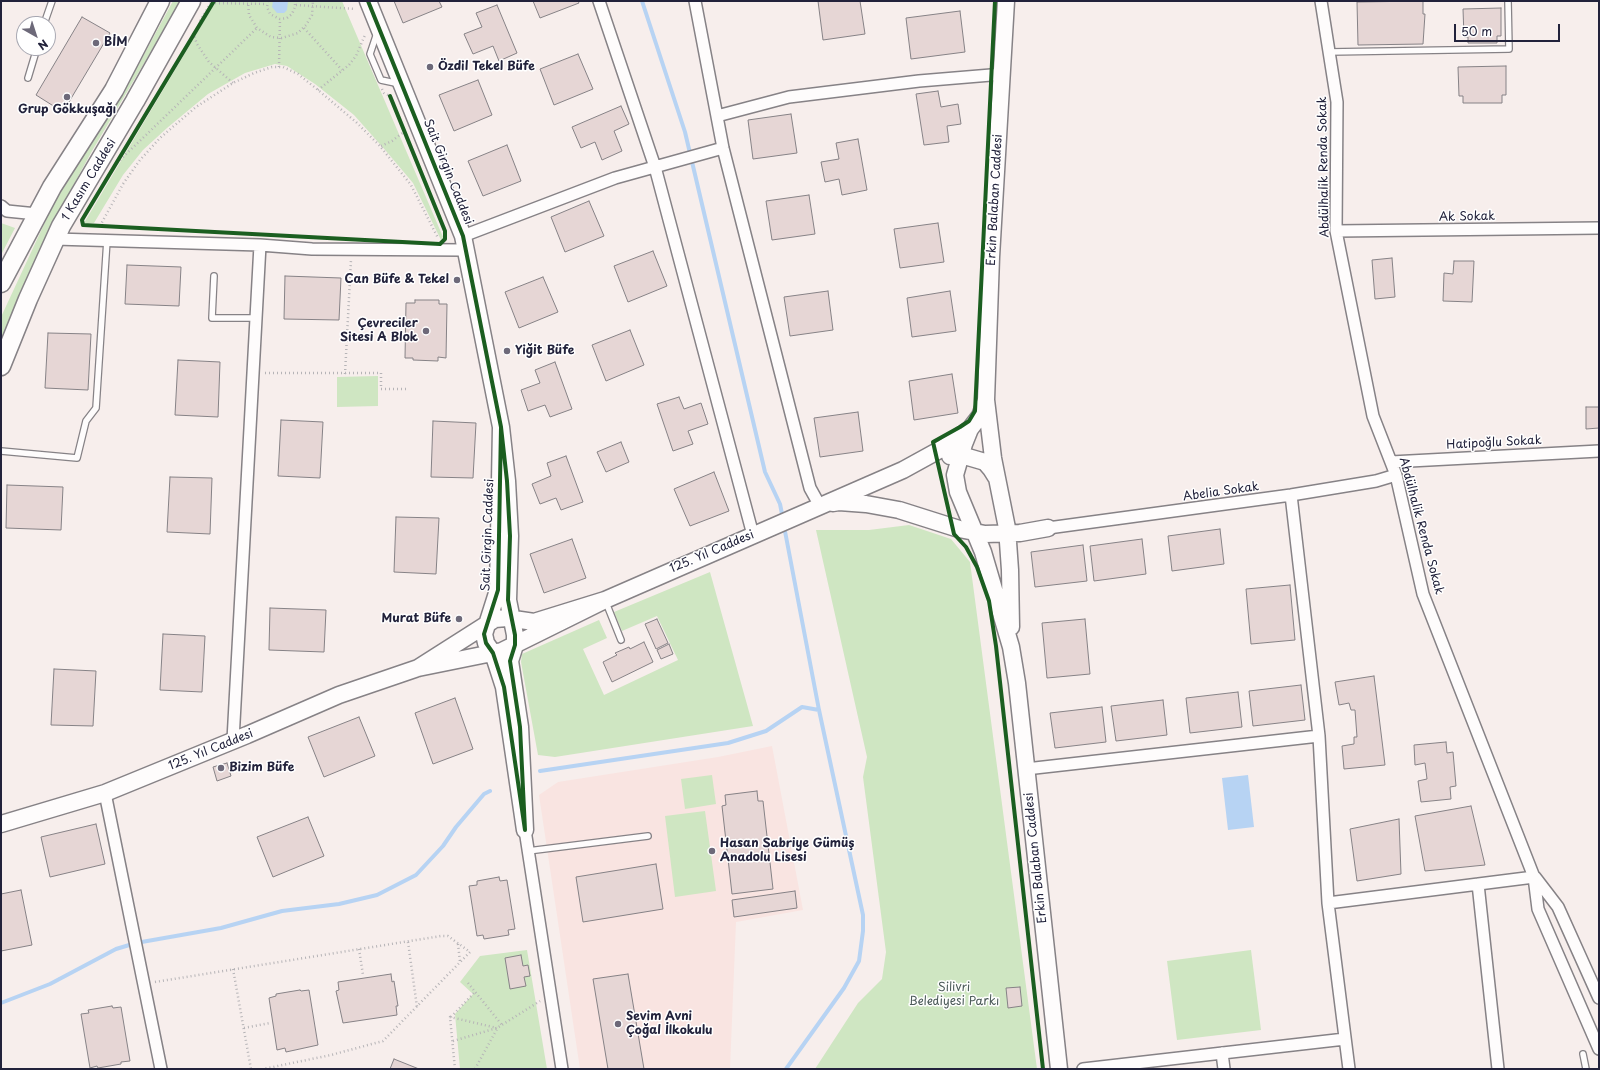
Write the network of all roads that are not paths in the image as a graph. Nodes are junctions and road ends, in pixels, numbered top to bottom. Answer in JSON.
{"nodes":[{"id":1,"x":52,"y":1,"type":"edge"},
{"id":2,"x":160,"y":1,"type":"edge"},
{"id":3,"x":191,"y":1,"type":"edge"},
{"id":4,"x":599,"y":1,"type":"edge"},
{"id":5,"x":695,"y":1,"type":"edge"},
{"id":6,"x":1006,"y":1,"type":"edge"},
{"id":7,"x":1321,"y":1,"type":"edge"},
{"id":8,"x":1508,"y":1,"type":"edge"},
{"id":9,"x":360,"y":6,"type":"edge"},
{"id":10,"x":47,"y":16,"type":"edge"},
{"id":11,"x":1329,"y":52,"type":"junction"},
{"id":12,"x":35,"y":56,"type":"edge"},
{"id":13,"x":1003,"y":74,"type":"junction"},
{"id":14,"x":28,"y":78,"type":"dead end"},
{"id":15,"x":717,"y":116,"type":"junction"},
{"id":16,"x":724,"y":148,"type":"junction"},
{"id":17,"x":655,"y":167,"type":"junction"},
{"id":18,"x":1,"y":206,"type":"edge"},
{"id":19,"x":38,"y":214,"type":"junction"},
{"id":20,"x":1599,"y":228,"type":"edge"},
{"id":21,"x":1336,"y":231,"type":"junction"},
{"id":22,"x":55,"y":239,"type":"junction"},
{"id":23,"x":107,"y":240,"type":"junction"},
{"id":24,"x":464,"y":243,"type":"junction"},
{"id":25,"x":260,"y":245,"type":"junction"},
{"id":26,"x":214,"y":276,"type":"dead end"},
{"id":27,"x":1,"y":283,"type":"edge"},
{"id":28,"x":256,"y":318,"type":"junction"},
{"id":29,"x":1,"y":366,"type":"edge"},
{"id":30,"x":986,"y":400,"type":"junction"},
{"id":31,"x":501,"y":427,"type":"junction"},
{"id":32,"x":970,"y":430,"type":"junction"},
{"id":33,"x":1,"y":451,"type":"edge"},
{"id":34,"x":1599,"y":451,"type":"edge"},
{"id":35,"x":960,"y":455,"type":"junction"},
{"id":36,"x":1391,"y":462,"type":"junction"},
{"id":37,"x":903,"y":470,"type":"junction"},
{"id":38,"x":1396,"y":475,"type":"junction"},
{"id":39,"x":996,"y":478,"type":"junction"},
{"id":40,"x":1292,"y":495,"type":"junction"},
{"id":41,"x":820,"y":506,"type":"junction"},
{"id":42,"x":1003,"y":511,"type":"junction"},
{"id":43,"x":1048,"y":528,"type":"junction"},
{"id":44,"x":967,"y":531,"type":"junction"},
{"id":45,"x":1007,"y":534,"type":"junction"},
{"id":46,"x":753,"y":535,"type":"junction"},
{"id":47,"x":605,"y":600,"type":"junction"},
{"id":48,"x":513,"y":619,"type":"junction"},
{"id":49,"x":488,"y":624,"type":"junction"},
{"id":50,"x":621,"y":640,"type":"dead end"},
{"id":51,"x":515,"y":645,"type":"junction"},
{"id":52,"x":1011,"y":647,"type":"junction"},
{"id":53,"x":493,"y":653,"type":"junction"},
{"id":54,"x":418,"y":668,"type":"junction"},
{"id":55,"x":1319,"y":736,"type":"junction"},
{"id":56,"x":233,"y":740,"type":"junction"},
{"id":57,"x":1026,"y":769,"type":"junction"},
{"id":58,"x":105,"y":793,"type":"junction"},
{"id":59,"x":1,"y":824,"type":"edge"},
{"id":60,"x":525,"y":830,"type":"junction"},
{"id":61,"x":648,"y":836,"type":"dead end"},
{"id":62,"x":528,"y":851,"type":"junction"},
{"id":63,"x":1534,"y":877,"type":"junction"},
{"id":64,"x":1478,"y":884,"type":"junction"},
{"id":65,"x":1328,"y":903,"type":"junction"},
{"id":66,"x":1599,"y":998,"type":"edge"},
{"id":67,"x":1345,"y":1038,"type":"junction"},
{"id":68,"x":1599,"y":1048,"type":"edge"},
{"id":69,"x":1222,"y":1053,"type":"junction"},
{"id":70,"x":1583,"y":1054,"type":"dead end"},
{"id":71,"x":161,"y":1069,"type":"edge"},
{"id":72,"x":562,"y":1069,"type":"edge"},
{"id":73,"x":1059,"y":1069,"type":"edge"},
{"id":74,"x":1083,"y":1069,"type":"edge"},
{"id":75,"x":1224,"y":1069,"type":"edge"},
{"id":76,"x":1349,"y":1069,"type":"edge"},
{"id":77,"x":1498,"y":1069,"type":"edge"},
{"id":78,"x":1586,"y":1069,"type":"edge"}],
"edges":[{"from":1,"to":10,"type":"lane"},
{"from":2,"to":19,"type":"main road"},
{"from":3,"to":22,"type":"main road","name":"1 Kasım Caddesi"},
{"from":4,"to":17,"type":"street"},
{"from":5,"to":15,"type":"street"},
{"from":6,"to":13,"type":"street","name":"Erkin Balaban Caddesi"},
{"from":7,"to":11,"type":"street","name":"Abdülhalik Renda Sokak"},
{"from":8,"to":11,"type":"lane"},
{"from":9,"to":24,"type":"street","name":"Sait Girgin Caddesi"},
{"from":11,"to":21,"type":"street","name":"Abdülhalik Renda Sokak"},
{"from":12,"to":14,"type":"lane"},
{"from":13,"to":15,"type":"street"},
{"from":13,"to":30,"type":"street","name":"Erkin Balaban Caddesi"},
{"from":15,"to":16,"type":"street"},
{"from":16,"to":17,"type":"street"},
{"from":16,"to":41,"type":"street"},
{"from":17,"to":24,"type":"street"},
{"from":17,"to":46,"type":"street"},
{"from":18,"to":19,"type":"street"},
{"from":19,"to":27,"type":"main road"},
{"from":20,"to":21,"type":"street","name":"Ak Sokak"},
{"from":21,"to":36,"type":"street","name":"Abdülhalik Renda Sokak"},
{"from":22,"to":23,"type":"street"},
{"from":22,"to":29,"type":"main road","name":"1 Kasım Caddesi"},
{"from":23,"to":25,"type":"street"},
{"from":23,"to":33,"type":"lane"},
{"from":24,"to":25,"type":"street"},
{"from":24,"to":31,"type":"street","name":"Sait Girgin Caddesi"},
{"from":25,"to":28,"type":"street"},
{"from":26,"to":28,"type":"lane"},
{"from":28,"to":56,"type":"street"},
{"from":30,"to":32,"type":"street","name":"Erkin Balaban Caddesi"},
{"from":30,"to":39,"type":"street","name":"Erkin Balaban Caddesi"},
{"from":31,"to":48,"type":"street","name":"Sait Girgin Caddesi"},
{"from":31,"to":49,"type":"street","name":"Sait Girgin Caddesi"},
{"from":32,"to":35,"type":"street","name":"Erkin Balaban Caddesi"},
{"from":32,"to":37,"type":"street"},
{"from":34,"to":36,"type":"street","name":"Hatipoğlu Sokak"},
{"from":35,"to":37,"type":"street"},
{"from":35,"to":39,"type":"street"},
{"from":35,"to":44,"type":"street","name":"Erkin Balaban Caddesi"},
{"from":36,"to":38,"type":"street","name":"Abdülhalik Renda Sokak"},
{"from":37,"to":41,"type":"street"},
{"from":38,"to":40,"type":"street","name":"Abelia Sokak"},
{"from":38,"to":63,"type":"street","name":"Abdülhalik Renda Sokak"},
{"from":39,"to":42,"type":"street","name":"Erkin Balaban Caddesi"},
{"from":40,"to":43,"type":"street","name":"Abelia Sokak"},
{"from":40,"to":55,"type":"street"},
{"from":41,"to":44,"type":"street"},
{"from":41,"to":46,"type":"street","name":"125. Yıl Caddesi"},
{"from":42,"to":43,"type":"street"},
{"from":42,"to":45,"type":"street","name":"Erkin Balaban Caddesi"},
{"from":43,"to":45,"type":"street"},
{"from":44,"to":45,"type":"street"},
{"from":44,"to":52,"type":"street","name":"Erkin Balaban Caddesi"},
{"from":45,"to":52,"type":"street","name":"Erkin Balaban Caddesi"},
{"from":46,"to":47,"type":"street","name":"125. Yıl Caddesi"},
{"from":47,"to":48,"type":"street","name":"125. Yıl Caddesi"},
{"from":47,"to":50,"type":"lane"},
{"from":47,"to":51,"type":"street","name":"125. Yıl Caddesi"},
{"from":48,"to":49,"type":"street","name":"125. Yıl Caddesi"},
{"from":48,"to":51,"type":"street","name":"Sait Girgin Caddesi"},
{"from":49,"to":53,"type":"street","name":"Sait Girgin Caddesi"},
{"from":49,"to":54,"type":"street","name":"125. Yıl Caddesi"},
{"from":51,"to":53,"type":"street","name":"125. Yıl Caddesi"},
{"from":51,"to":60,"type":"street","name":"Sait Girgin Caddesi"},
{"from":52,"to":57,"type":"street","name":"Erkin Balaban Caddesi"},
{"from":53,"to":54,"type":"street","name":"125. Yıl Caddesi"},
{"from":53,"to":60,"type":"street","name":"Sait Girgin Caddesi"},
{"from":54,"to":56,"type":"street","name":"125. Yıl Caddesi"},
{"from":55,"to":57,"type":"street"},
{"from":55,"to":65,"type":"street"},
{"from":56,"to":58,"type":"street","name":"125. Yıl Caddesi"},
{"from":57,"to":73,"type":"street","name":"Erkin Balaban Caddesi"},
{"from":58,"to":59,"type":"street","name":"125. Yıl Caddesi"},
{"from":58,"to":71,"type":"street"},
{"from":60,"to":62,"type":"street"},
{"from":61,"to":62,"type":"lane"},
{"from":62,"to":72,"type":"street"},
{"from":63,"to":64,"type":"street"},
{"from":63,"to":66,"type":"street"},
{"from":63,"to":68,"type":"street"},
{"from":64,"to":65,"type":"street"},
{"from":64,"to":77,"type":"street"},
{"from":65,"to":67,"type":"street"},
{"from":67,"to":69,"type":"street"},
{"from":67,"to":76,"type":"street"},
{"from":69,"to":74,"type":"street"},
{"from":69,"to":75,"type":"street"},
{"from":70,"to":78,"type":"lane"}]}
